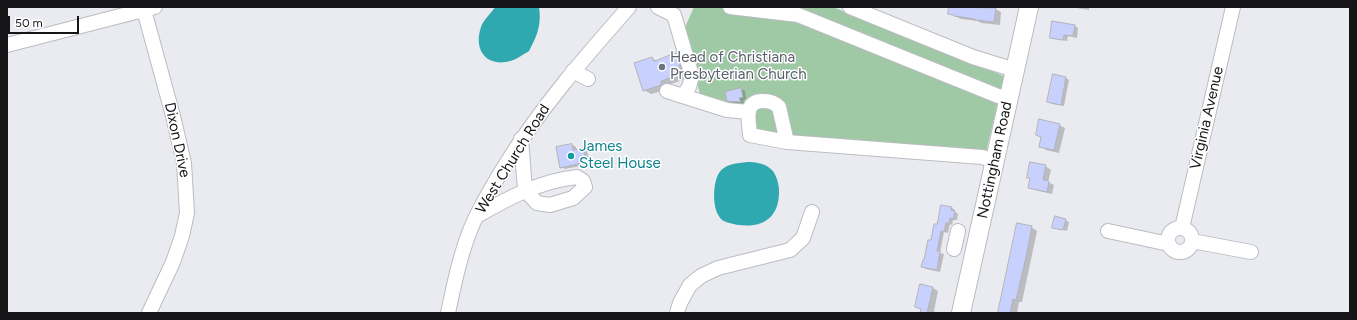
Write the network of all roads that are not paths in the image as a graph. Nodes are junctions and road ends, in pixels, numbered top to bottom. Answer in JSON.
{"nodes":[{"id":1,"x":630,"y":7,"type":"edge"},
{"id":2,"x":658,"y":7,"type":"edge"},
{"id":3,"x":730,"y":7,"type":"edge"},
{"id":4,"x":850,"y":7,"type":"edge"},
{"id":5,"x":1029,"y":7,"type":"edge"},
{"id":6,"x":1233,"y":7,"type":"edge"},
{"id":7,"x":149,"y":8,"type":"edge"},
{"id":8,"x":7,"y":45,"type":"edge"},
{"id":9,"x":1015,"y":70,"type":"junction"},
{"id":10,"x":573,"y":71,"type":"junction"},
{"id":11,"x":588,"y":79,"type":"dead end"},
{"id":12,"x":666,"y":91,"type":"dead end"},
{"id":13,"x":683,"y":96,"type":"junction"},
{"id":14,"x":1009,"y":99,"type":"junction"},
{"id":15,"x":749,"y":112,"type":"junction"},
{"id":16,"x":521,"y":139,"type":"junction"},
{"id":17,"x":787,"y":142,"type":"junction"},
{"id":18,"x":995,"y":161,"type":"junction"},
{"id":19,"x":812,"y":212,"type":"dead end"},
{"id":20,"x":476,"y":217,"type":"junction"},
{"id":21,"x":1182,"y":228,"type":"junction"},
{"id":22,"x":958,"y":231,"type":"dead end"},
{"id":23,"x":1108,"y":231,"type":"dead end"},
{"id":24,"x":1192,"y":241,"type":"junction"},
{"id":25,"x":1169,"y":244,"type":"junction"},
{"id":26,"x":954,"y":249,"type":"dead end"},
{"id":27,"x":1251,"y":252,"type":"dead end"},
{"id":28,"x":149,"y":313,"type":"edge"},
{"id":29,"x":448,"y":313,"type":"edge"},
{"id":30,"x":676,"y":313,"type":"edge"},
{"id":31,"x":962,"y":313,"type":"edge"}],
"edges":[{"from":1,"to":10,"type":"street","name":"West Church Road"},
{"from":2,"to":13,"type":"street"},
{"from":3,"to":14,"type":"street"},
{"from":4,"to":9,"type":"street"},
{"from":5,"to":9,"type":"main road","name":"Nottingham Road"},
{"from":6,"to":21,"type":"street","name":"Virginia Avenue"},
{"from":7,"to":8,"type":"street"},
{"from":7,"to":28,"type":"street","name":"Dixon Drive"},
{"from":9,"to":14,"type":"main road","name":"Nottingham Road"},
{"from":10,"to":11,"type":"street"},
{"from":10,"to":16,"type":"street","name":"West Church Road"},
{"from":12,"to":13,"type":"street"},
{"from":13,"to":15,"type":"street"},
{"from":14,"to":18,"type":"main road","name":"Nottingham Road"},
{"from":15,"to":17,"type":"street"},
{"from":15,"to":17,"type":"street"},
{"from":16,"to":20,"type":"street","name":"West Church Road"},
{"from":16,"to":20,"type":"street"},
{"from":17,"to":18,"type":"street"},
{"from":18,"to":31,"type":"main road","name":"Nottingham Road"},
{"from":19,"to":30,"type":"street"},
{"from":20,"to":29,"type":"street","name":"West Church Road"},
{"from":21,"to":24,"type":"street"},
{"from":21,"to":25,"type":"street"},
{"from":22,"to":26,"type":"street"},
{"from":23,"to":25,"type":"street"},
{"from":24,"to":25,"type":"street"},
{"from":24,"to":27,"type":"street"}]}
